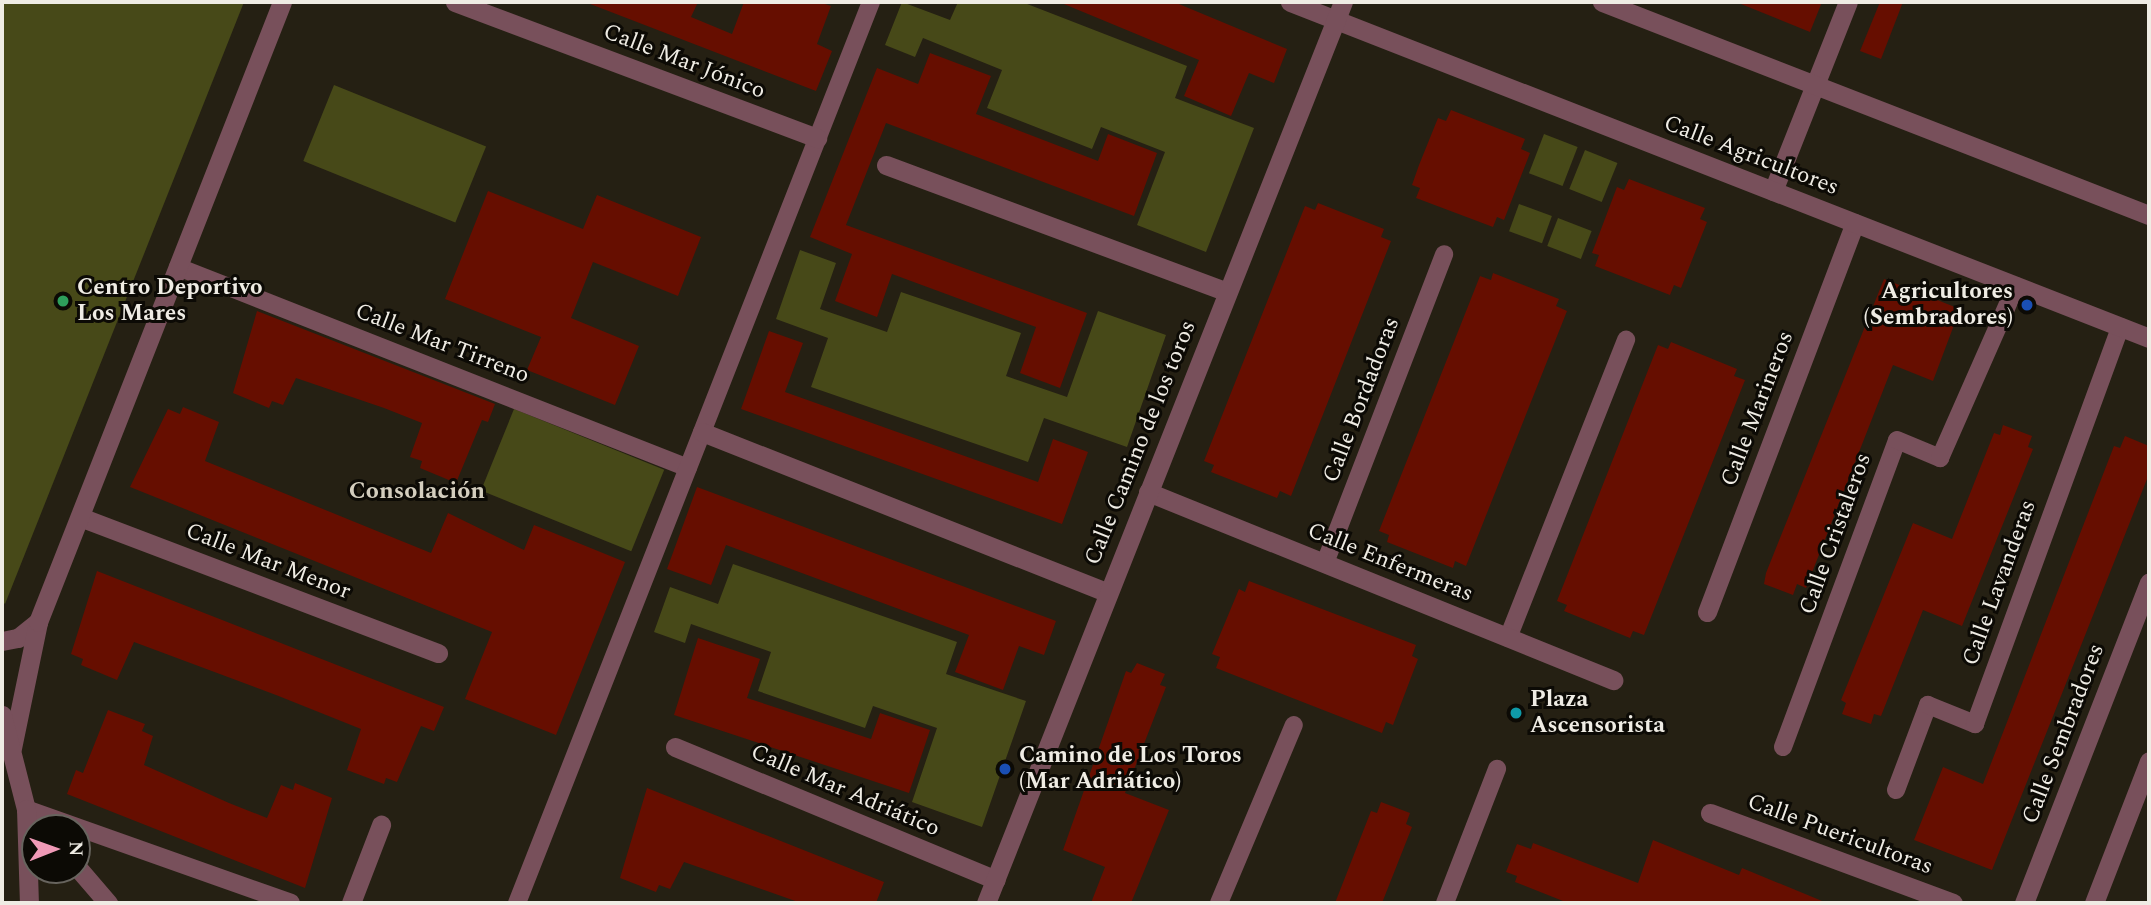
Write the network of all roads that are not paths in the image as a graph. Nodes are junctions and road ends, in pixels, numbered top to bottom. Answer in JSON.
{"nodes":[{"id":1,"x":282,"y":2,"type":"edge"},
{"id":2,"x":455,"y":2,"type":"edge"},
{"id":3,"x":871,"y":2,"type":"edge"},
{"id":4,"x":1290,"y":2,"type":"edge"},
{"id":5,"x":1848,"y":2,"type":"edge"},
{"id":6,"x":1607,"y":3,"type":"edge"},
{"id":7,"x":1339,"y":11,"type":"edge"},
{"id":8,"x":1816,"y":82,"type":"junction"},
{"id":9,"x":817,"y":138,"type":"junction"},
{"id":10,"x":886,"y":165,"type":"dead end"},
{"id":11,"x":1773,"y":191,"type":"junction"},
{"id":12,"x":2149,"y":215,"type":"edge"},
{"id":13,"x":1855,"y":223,"type":"junction"},
{"id":14,"x":1444,"y":254,"type":"dead end"},
{"id":15,"x":178,"y":267,"type":"junction"},
{"id":16,"x":2016,"y":286,"type":"junction"},
{"id":17,"x":1227,"y":292,"type":"junction"},
{"id":18,"x":2120,"y":327,"type":"junction"},
{"id":19,"x":2149,"y":338,"type":"edge"},
{"id":20,"x":1626,"y":340,"type":"dead end"},
{"id":21,"x":702,"y":432,"type":"junction"},
{"id":22,"x":688,"y":468,"type":"junction"},
{"id":23,"x":1148,"y":492,"type":"junction"},
{"id":24,"x":80,"y":517,"type":"junction"},
{"id":25,"x":1325,"y":563,"type":"junction"},
{"id":26,"x":2149,"y":583,"type":"edge"},
{"id":27,"x":1108,"y":593,"type":"junction"},
{"id":28,"x":1707,"y":612,"type":"dead end"},
{"id":29,"x":38,"y":622,"type":"junction"},
{"id":30,"x":1508,"y":638,"type":"junction"},
{"id":31,"x":2,"y":641,"type":"edge"},
{"id":32,"x":438,"y":653,"type":"dead end"},
{"id":33,"x":1613,"y":680,"type":"dead end"},
{"id":34,"x":2,"y":715,"type":"edge"},
{"id":35,"x":1294,"y":725,"type":"dead end"},
{"id":36,"x":676,"y":747,"type":"dead end"},
{"id":37,"x":1783,"y":747,"type":"dead end"},
{"id":38,"x":12,"y":748,"type":"junction"},
{"id":39,"x":2149,"y":761,"type":"edge"},
{"id":40,"x":1497,"y":769,"type":"dead end"},
{"id":41,"x":1896,"y":790,"type":"dead end"},
{"id":42,"x":26,"y":809,"type":"junction"},
{"id":43,"x":1710,"y":813,"type":"dead end"},
{"id":44,"x":30,"y":814,"type":"edge"},
{"id":45,"x":381,"y":825,"type":"dead end"},
{"id":46,"x":996,"y":880,"type":"junction"},
{"id":47,"x":91,"y":883,"type":"edge"},
{"id":48,"x":1449,"y":902,"type":"edge"},
{"id":49,"x":29,"y":903,"type":"edge"},
{"id":50,"x":108,"y":903,"type":"edge"},
{"id":51,"x":291,"y":903,"type":"edge"},
{"id":52,"x":351,"y":903,"type":"edge"},
{"id":53,"x":517,"y":903,"type":"edge"},
{"id":54,"x":986,"y":903,"type":"edge"},
{"id":55,"x":1219,"y":903,"type":"edge"},
{"id":56,"x":1953,"y":903,"type":"edge"},
{"id":57,"x":2024,"y":903,"type":"edge"},
{"id":58,"x":2094,"y":903,"type":"edge"}],
"edges":[{"from":1,"to":15,"type":"street"},
{"from":2,"to":9,"type":"street","name":"Calle Mar Jónico"},
{"from":3,"to":9,"type":"street"},
{"from":4,"to":7,"type":"street","name":"Calle Agricultores"},
{"from":5,"to":8,"type":"street"},
{"from":6,"to":8,"type":"street"},
{"from":7,"to":11,"type":"street","name":"Calle Agricultores"},
{"from":7,"to":17,"type":"street","name":"Calle Camino de los toros"},
{"from":8,"to":11,"type":"street"},
{"from":8,"to":12,"type":"street"},
{"from":9,"to":21,"type":"street"},
{"from":10,"to":17,"type":"street"},
{"from":11,"to":13,"type":"street","name":"Calle Agricultores"},
{"from":13,"to":16,"type":"street","name":"Calle Agricultores"},
{"from":13,"to":28,"type":"street","name":"Calle Marineros"},
{"from":14,"to":25,"type":"street","name":"Calle Bordadoras"},
{"from":15,"to":22,"type":"street","name":"Calle Mar Tirreno"},
{"from":15,"to":24,"type":"street"},
{"from":16,"to":18,"type":"street","name":"Calle Agricultores"},
{"from":16,"to":37,"type":"street","name":"Calle Cristaleros"},
{"from":17,"to":23,"type":"street","name":"Calle Camino de los toros"},
{"from":18,"to":19,"type":"street","name":"Calle Agricultores"},
{"from":18,"to":41,"type":"street","name":"Calle Lavanderas"},
{"from":20,"to":30,"type":"street"},
{"from":21,"to":22,"type":"street"},
{"from":21,"to":27,"type":"street"},
{"from":22,"to":53,"type":"street"},
{"from":23,"to":25,"type":"street","name":"Calle Enfermeras"},
{"from":23,"to":27,"type":"street","name":"Calle Camino de los toros"},
{"from":24,"to":29,"type":"street"},
{"from":24,"to":32,"type":"street","name":"Calle Mar Menor"},
{"from":25,"to":30,"type":"street","name":"Calle Enfermeras"},
{"from":26,"to":57,"type":"street","name":"Calle Sembradores"},
{"from":27,"to":46,"type":"street","name":"Calle Camino de los toros"},
{"from":29,"to":31,"type":"street"},
{"from":29,"to":38,"type":"street"},
{"from":30,"to":33,"type":"street","name":"Calle Enfermeras"},
{"from":34,"to":38,"type":"street"},
{"from":35,"to":55,"type":"street"},
{"from":36,"to":46,"type":"street","name":"Calle Mar Adriático"},
{"from":38,"to":42,"type":"street"},
{"from":39,"to":58,"type":"street"},
{"from":40,"to":48,"type":"street"},
{"from":42,"to":44,"type":"street"},
{"from":42,"to":49,"type":"street"},
{"from":42,"to":51,"type":"street"},
{"from":43,"to":56,"type":"street","name":"Calle Puericultoras"},
{"from":45,"to":52,"type":"street"},
{"from":46,"to":54,"type":"street","name":"Calle Camino de los toros"},
{"from":47,"to":50,"type":"street"}]}
